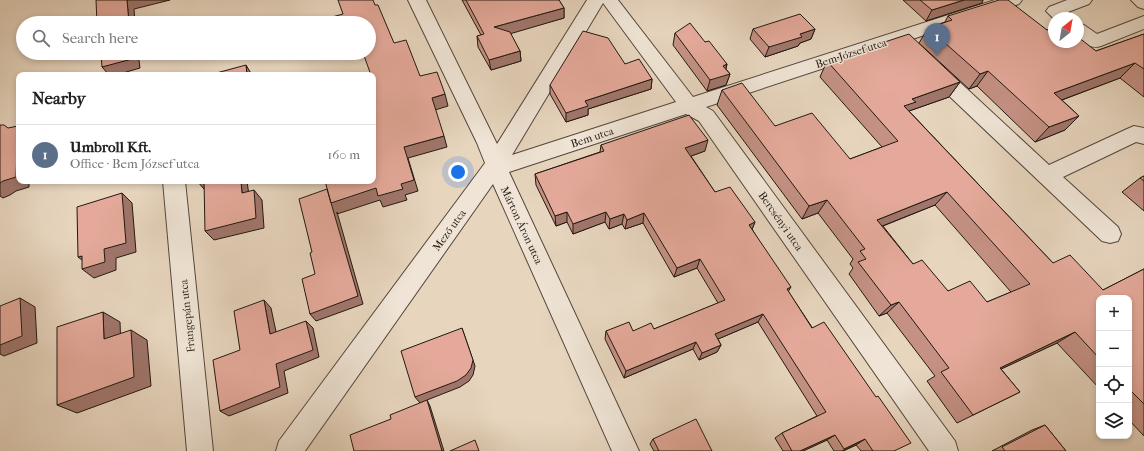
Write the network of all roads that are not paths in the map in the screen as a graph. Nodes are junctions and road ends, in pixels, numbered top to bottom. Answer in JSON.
{"nodes":[{"id":1,"x":417,"y":0,"type":"edge"},
{"id":2,"x":596,"y":0,"type":"edge"},
{"id":3,"x":610,"y":0,"type":"edge"},
{"id":4,"x":1013,"y":0,"type":"edge"},
{"id":5,"x":1083,"y":0,"type":"edge"},
{"id":6,"x":1140,"y":0,"type":"edge"},
{"id":7,"x":1144,"y":3,"type":"edge"},
{"id":8,"x":1056,"y":12,"type":"edge"},
{"id":9,"x":1144,"y":22,"type":"edge"},
{"id":10,"x":1084,"y":33,"type":"edge"},
{"id":11,"x":899,"y":38,"type":"junction"},
{"id":12,"x":689,"y":106,"type":"junction"},
{"id":13,"x":1144,"y":136,"type":"edge"},
{"id":14,"x":495,"y":165,"type":"junction"},
{"id":15,"x":1047,"y":175,"type":"junction"},
{"id":16,"x":174,"y":184,"type":"edge"},
{"id":17,"x":1110,"y":234,"type":"dead end"},
{"id":18,"x":200,"y":451,"type":"edge"},
{"id":19,"x":289,"y":451,"type":"edge"},
{"id":20,"x":626,"y":451,"type":"edge"},
{"id":21,"x":945,"y":451,"type":"edge"}],
"edges":[{"from":1,"to":14,"type":"street","name":"Márton Áron utca"},
{"from":2,"to":14,"type":"street","name":"Mező utca"},
{"from":3,"to":12,"type":"street","name":"Bercsényi utca"},
{"from":4,"to":11,"type":"street","name":"Bem József utca"},
{"from":5,"to":8,"type":"street"},
{"from":6,"to":7,"type":"street"},
{"from":9,"to":10,"type":"street"},
{"from":11,"to":12,"type":"street","name":"Bem József utca"},
{"from":11,"to":15,"type":"street"},
{"from":12,"to":14,"type":"street","name":"Bem utca"},
{"from":12,"to":21,"type":"street","name":"Bercsényi utca"},
{"from":13,"to":15,"type":"street"},
{"from":14,"to":19,"type":"street","name":"Mező utca"},
{"from":14,"to":20,"type":"street","name":"Márton Áron utca"},
{"from":15,"to":17,"type":"street"},
{"from":16,"to":18,"type":"street","name":"Frangepán utca"}]}
